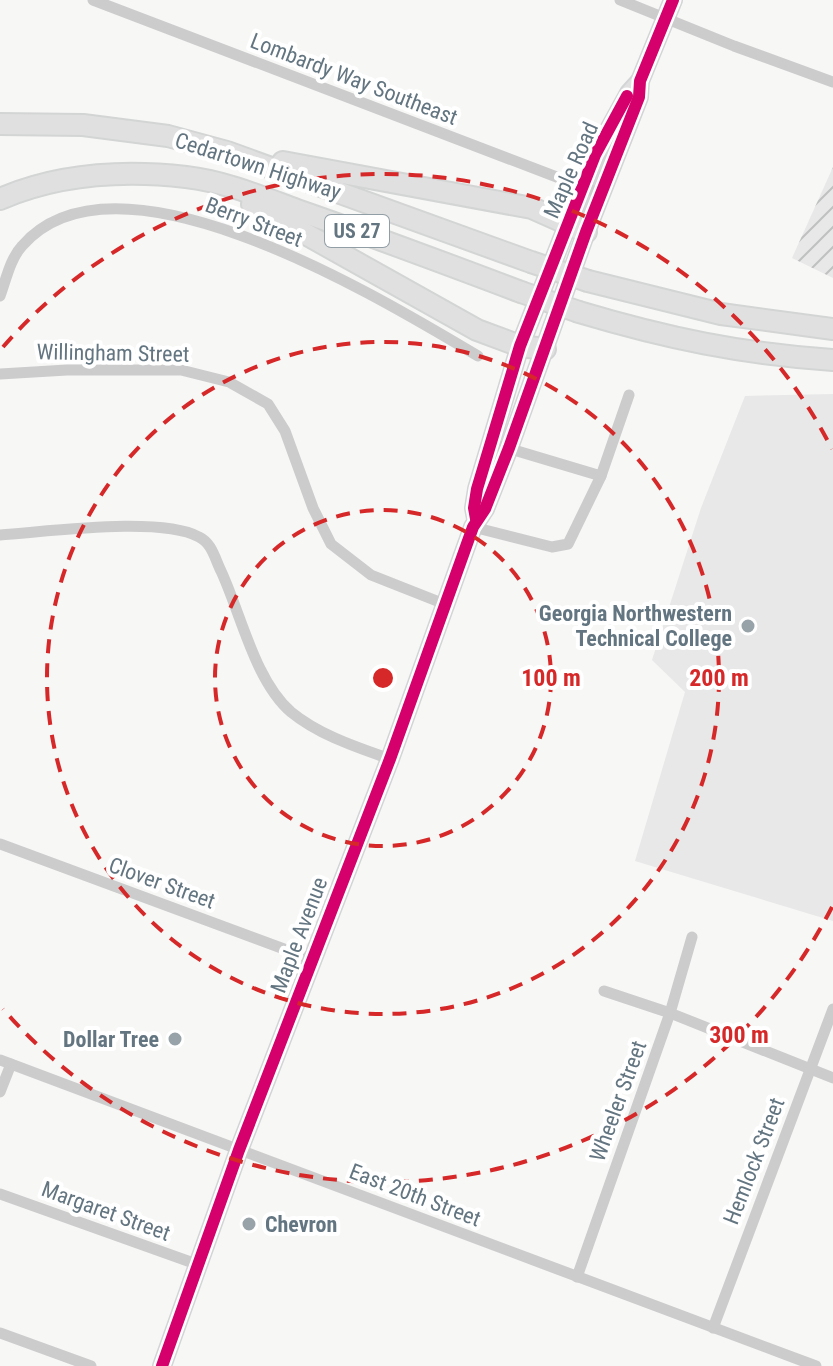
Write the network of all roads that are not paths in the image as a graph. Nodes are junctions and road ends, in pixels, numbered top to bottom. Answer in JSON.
{"nodes":[{"id":1,"x":620,"y":0,"type":"edge"},
{"id":2,"x":673,"y":0,"type":"edge"},
{"id":3,"x":97,"y":1,"type":"edge"},
{"id":4,"x":666,"y":18,"type":"junction"},
{"id":5,"x":640,"y":81,"type":"junction"},
{"id":6,"x":833,"y":82,"type":"edge"},
{"id":7,"x":0,"y":124,"type":"edge"},
{"id":8,"x":227,"y":152,"type":"junction"},
{"id":9,"x":189,"y":177,"type":"junction"},
{"id":10,"x":583,"y":187,"type":"junction"},
{"id":11,"x":601,"y":194,"type":"junction"},
{"id":12,"x":0,"y":199,"type":"edge"},
{"id":13,"x":577,"y":228,"type":"junction"},
{"id":14,"x":546,"y":280,"type":"joint"},
{"id":15,"x":568,"y":285,"type":"joint"},
{"id":16,"x":0,"y":296,"type":"edge"},
{"id":17,"x":833,"y":329,"type":"edge"},
{"id":18,"x":520,"y":346,"type":"junction"},
{"id":19,"x":545,"y":349,"type":"junction"},
{"id":20,"x":478,"y":356,"type":"dead end"},
{"id":21,"x":833,"y":360,"type":"edge"},
{"id":22,"x":0,"y":374,"type":"edge"},
{"id":23,"x":629,"y":395,"type":"dead end"},
{"id":24,"x":490,"y":443,"type":"junction"},
{"id":25,"x":509,"y":448,"type":"junction"},
{"id":26,"x":601,"y":476,"type":"junction"},
{"id":27,"x":475,"y":523,"type":"junction"},
{"id":28,"x":0,"y":535,"type":"edge"},
{"id":29,"x":447,"y":605,"type":"junction"},
{"id":30,"x":390,"y":759,"type":"junction"},
{"id":31,"x":0,"y":844,"type":"edge"},
{"id":32,"x":692,"y":937,"type":"dead end"},
{"id":33,"x":311,"y":959,"type":"junction"},
{"id":34,"x":604,"y":991,"type":"dead end"},
{"id":35,"x":833,"y":1009,"type":"edge"},
{"id":36,"x":670,"y":1013,"type":"junction"},
{"id":37,"x":5,"y":1062,"type":"edge"},
{"id":38,"x":810,"y":1069,"type":"junction"},
{"id":39,"x":833,"y":1078,"type":"edge"},
{"id":40,"x":0,"y":1092,"type":"edge"},
{"id":41,"x":239,"y":1150,"type":"junction"},
{"id":42,"x":0,"y":1194,"type":"edge"},
{"id":43,"x":199,"y":1265,"type":"junction"},
{"id":44,"x":577,"y":1277,"type":"junction"},
{"id":45,"x":713,"y":1328,"type":"junction"},
{"id":46,"x":0,"y":1333,"type":"edge"},
{"id":47,"x":91,"y":1366,"type":"edge"},
{"id":48,"x":162,"y":1366,"type":"edge"},
{"id":49,"x":816,"y":1366,"type":"edge"}],
"edges":[{"from":1,"to":4,"type":"street"},
{"from":2,"to":4,"type":"main road","name":"Maple Road"},
{"from":3,"to":10,"type":"street","name":"Lombardy Way Southeast"},
{"from":4,"to":5,"type":"main road","name":"Maple Road"},
{"from":4,"to":6,"type":"street"},
{"from":5,"to":10,"type":"main road","name":"Maple Road"},
{"from":5,"to":11,"type":"main road","name":"Maple Road"},
{"from":7,"to":8,"type":"highway","name":"Cedartown Highway","number":"US 27"},
{"from":8,"to":13,"type":"highway"},
{"from":8,"to":17,"type":"highway","name":"Cedartown Highway","number":"US 27","bridge":true},
{"from":9,"to":12,"type":"highway","name":"Cedartown Highway","number":"US 27"},
{"from":9,"to":18,"type":"highway"},
{"from":9,"to":21,"type":"highway","name":"Cedartown Highway","number":"US 27","bridge":true},
{"from":10,"to":11,"type":"street","name":"Lombardy Way Southeast"},
{"from":10,"to":13,"type":"main road","name":"Maple Road"},
{"from":11,"to":13,"type":"main road","name":"Maple Road"},
{"from":13,"to":14,"type":"main road","name":"Maple Road"},
{"from":13,"to":15,"type":"main road","name":"Maple Road"},
{"from":14,"to":18,"type":"main road","name":"Maple Avenue"},
{"from":15,"to":19,"type":"main road","name":"Maple Avenue"},
{"from":16,"to":20,"type":"street","name":"Berry Street"},
{"from":18,"to":19,"type":"highway"},
{"from":18,"to":24,"type":"main road","name":"Maple Avenue"},
{"from":19,"to":25,"type":"main road","name":"Maple Avenue"},
{"from":22,"to":29,"type":"street","name":"Willingham Street"},
{"from":23,"to":26,"type":"street"},
{"from":24,"to":25,"type":"street"},
{"from":24,"to":27,"type":"main road","name":"Maple Avenue"},
{"from":25,"to":26,"type":"street"},
{"from":25,"to":27,"type":"main road","name":"Maple Avenue"},
{"from":26,"to":27,"type":"street"},
{"from":27,"to":29,"type":"main road","name":"Maple Avenue"},
{"from":28,"to":30,"type":"street"},
{"from":29,"to":30,"type":"main road","name":"Maple Avenue"},
{"from":30,"to":33,"type":"main road","name":"Maple Avenue"},
{"from":31,"to":33,"type":"street","name":"Clover Street"},
{"from":32,"to":36,"type":"street","name":"Wheeler Street"},
{"from":33,"to":41,"type":"main road","name":"Maple Avenue"},
{"from":34,"to":36,"type":"street"},
{"from":35,"to":38,"type":"street","name":"Hemlock Street"},
{"from":36,"to":38,"type":"street"},
{"from":36,"to":44,"type":"street","name":"Wheeler Street"},
{"from":37,"to":40,"type":"street"},
{"from":37,"to":41,"type":"street","name":"East 20th Street"},
{"from":38,"to":39,"type":"street"},
{"from":38,"to":45,"type":"street","name":"Hemlock Street"},
{"from":41,"to":43,"type":"main road","name":"Maple Avenue"},
{"from":41,"to":44,"type":"street","name":"East 20th Street"},
{"from":42,"to":43,"type":"street","name":"Margaret Street"},
{"from":43,"to":48,"type":"main road","name":"Maple Avenue"},
{"from":44,"to":45,"type":"street","name":"East 20th Street"},
{"from":45,"to":49,"type":"street","name":"East 20th Street"},
{"from":46,"to":47,"type":"street"}]}
